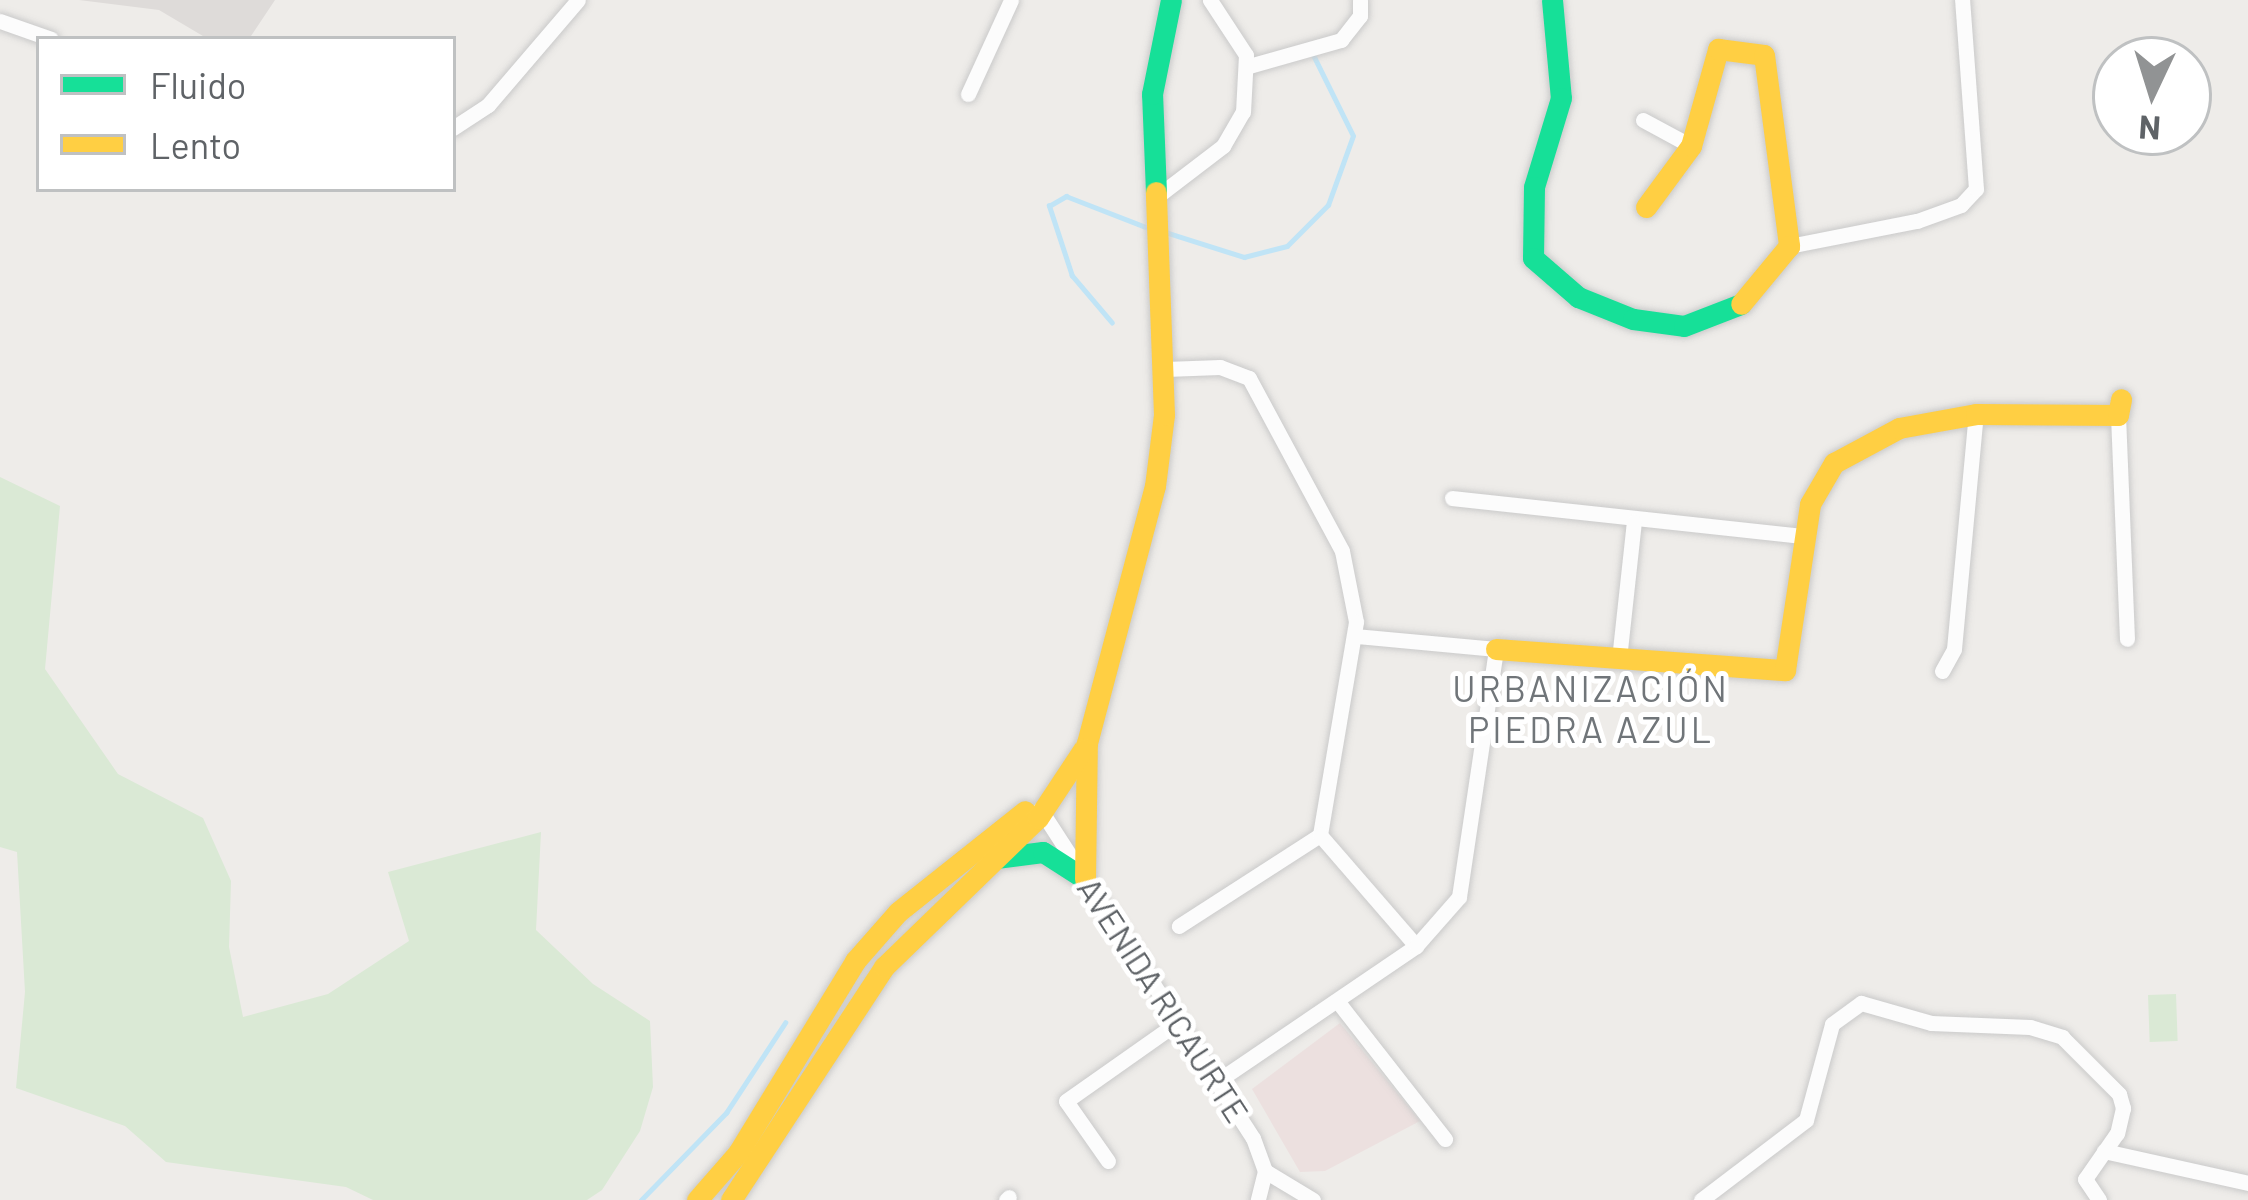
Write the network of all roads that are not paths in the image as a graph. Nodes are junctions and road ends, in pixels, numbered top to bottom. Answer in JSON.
{"nodes":[{"id":1,"x":578,"y":0,"type":"edge"},
{"id":2,"x":1011,"y":0,"type":"edge"},
{"id":3,"x":1171,"y":0,"type":"edge"},
{"id":4,"x":1210,"y":0,"type":"edge"},
{"id":5,"x":1360,"y":0,"type":"edge"},
{"id":6,"x":1552,"y":0,"type":"edge"},
{"id":7,"x":1962,"y":0,"type":"edge"},
{"id":8,"x":0,"y":21,"type":"edge"},
{"id":9,"x":42,"y":36,"type":"edge"},
{"id":10,"x":1249,"y":66,"type":"junction"},
{"id":11,"x":968,"y":94,"type":"dead end"},
{"id":12,"x":1643,"y":120,"type":"dead end"},
{"id":13,"x":456,"y":126,"type":"edge"},
{"id":14,"x":1691,"y":146,"type":"junction"},
{"id":15,"x":1153,"y":199,"type":"junction"},
{"id":16,"x":1646,"y":206,"type":"dead end"},
{"id":17,"x":1789,"y":246,"type":"junction"},
{"id":18,"x":1165,"y":369,"type":"junction"},
{"id":19,"x":2120,"y":407,"type":"joint"},
{"id":20,"x":1976,"y":414,"type":"junction"},
{"id":21,"x":1452,"y":499,"type":"dead end"},
{"id":22,"x":1634,"y":521,"type":"junction"},
{"id":23,"x":1802,"y":536,"type":"junction"},
{"id":24,"x":1355,"y":636,"type":"junction"},
{"id":25,"x":2127,"y":639,"type":"dead end"},
{"id":26,"x":1496,"y":649,"type":"junction"},
{"id":27,"x":1619,"y":658,"type":"junction"},
{"id":28,"x":1942,"y":671,"type":"dead end"},
{"id":29,"x":1087,"y":743,"type":"junction"},
{"id":30,"x":1038,"y":807,"type":"junction"},
{"id":31,"x":1320,"y":836,"type":"junction"},
{"id":32,"x":991,"y":860,"type":"junction"},
{"id":33,"x":1085,"y":879,"type":"junction"},
{"id":34,"x":1179,"y":926,"type":"dead end"},
{"id":35,"x":1416,"y":946,"type":"junction"},
{"id":36,"x":1338,"y":1003,"type":"junction"},
{"id":37,"x":1178,"y":1022,"type":"junction"},
{"id":38,"x":1219,"y":1080,"type":"junction"},
{"id":39,"x":1445,"y":1138,"type":"dead end"},
{"id":40,"x":2104,"y":1151,"type":"junction"},
{"id":41,"x":1108,"y":1161,"type":"dead end"},
{"id":42,"x":1265,"y":1171,"type":"junction"},
{"id":43,"x":2248,"y":1183,"type":"edge"},
{"id":44,"x":719,"y":1195,"type":"edge"},
{"id":45,"x":698,"y":1200,"type":"edge"},
{"id":46,"x":1258,"y":1200,"type":"edge"},
{"id":47,"x":1313,"y":1200,"type":"edge"},
{"id":48,"x":1700,"y":1200,"type":"edge"},
{"id":49,"x":2099,"y":1200,"type":"edge"}],
"edges":[{"from":1,"to":13,"type":"street"},
{"from":2,"to":11,"type":"street"},
{"from":3,"to":15,"type":"main road"},
{"from":4,"to":10,"type":"street"},
{"from":5,"to":10,"type":"street"},
{"from":6,"to":17,"type":"main road"},
{"from":7,"to":17,"type":"street"},
{"from":8,"to":9,"type":"street"},
{"from":10,"to":15,"type":"street"},
{"from":12,"to":14,"type":"street"},
{"from":14,"to":16,"type":"main road"},
{"from":14,"to":17,"type":"main road"},
{"from":15,"to":18,"type":"main road"},
{"from":18,"to":24,"type":"street"},
{"from":18,"to":29,"type":"main road"},
{"from":19,"to":20,"type":"main road"},
{"from":19,"to":25,"type":"street"},
{"from":20,"to":23,"type":"main road"},
{"from":20,"to":28,"type":"street"},
{"from":21,"to":22,"type":"street"},
{"from":22,"to":23,"type":"street"},
{"from":22,"to":27,"type":"street"},
{"from":23,"to":27,"type":"main road"},
{"from":24,"to":26,"type":"street"},
{"from":24,"to":31,"type":"street"},
{"from":26,"to":27,"type":"main road"},
{"from":26,"to":35,"type":"street"},
{"from":29,"to":30,"type":"main road"},
{"from":29,"to":33,"type":"main road"},
{"from":30,"to":32,"type":"main road"},
{"from":30,"to":33,"type":"street","name":"AVENIDA RICAURTE"},
{"from":30,"to":44,"type":"main road"},
{"from":31,"to":34,"type":"street"},
{"from":31,"to":35,"type":"street"},
{"from":32,"to":33,"type":"main road"},
{"from":32,"to":44,"type":"main road"},
{"from":33,"to":37,"type":"street","name":"AVENIDA RICAURTE"},
{"from":35,"to":36,"type":"street"},
{"from":36,"to":38,"type":"street"},
{"from":36,"to":39,"type":"street"},
{"from":37,"to":38,"type":"street","name":"AVENIDA RICAURTE"},
{"from":37,"to":41,"type":"street"},
{"from":38,"to":42,"type":"street","name":"AVENIDA RICAURTE"},
{"from":40,"to":43,"type":"street"},
{"from":40,"to":48,"type":"street"},
{"from":40,"to":49,"type":"street"},
{"from":42,"to":46,"type":"street"},
{"from":42,"to":47,"type":"street"},
{"from":44,"to":45,"type":"main road"}]}
